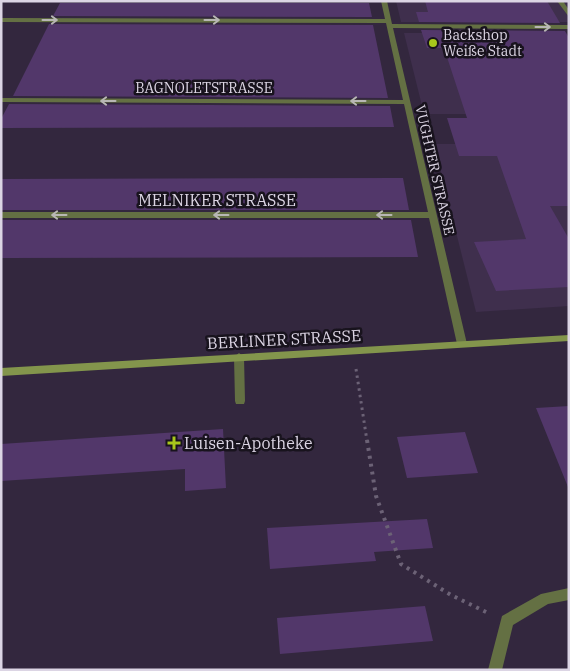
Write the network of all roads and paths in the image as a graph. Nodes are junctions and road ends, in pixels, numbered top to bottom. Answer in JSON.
{"nodes":[{"id":1,"x":384,"y":1,"type":"edge"},
{"id":2,"x":560,"y":1,"type":"edge"},
{"id":3,"x":569,"y":15,"type":"edge"},
{"id":4,"x":1,"y":20,"type":"edge"},
{"id":5,"x":389,"y":23,"type":"junction"},
{"id":6,"x":569,"y":27,"type":"edge"},
{"id":7,"x":1,"y":100,"type":"edge"},
{"id":8,"x":407,"y":102,"type":"junction"},
{"id":9,"x":1,"y":215,"type":"edge"},
{"id":10,"x":433,"y":215,"type":"junction"},
{"id":11,"x":569,"y":338,"type":"edge"},
{"id":12,"x":462,"y":344,"type":"junction"},
{"id":13,"x":352,"y":350,"type":"junction"},
{"id":14,"x":239,"y":357,"type":"junction"},
{"id":15,"x":1,"y":372,"type":"edge"},
{"id":16,"x":240,"y":401,"type":"dead end"},
{"id":17,"x":569,"y":594,"type":"edge"},
{"id":18,"x":507,"y":621,"type":"junction"},
{"id":19,"x":495,"y":670,"type":"edge"}],
"edges":[{"from":1,"to":5,"type":"street","name":"VUGHTER STRASSE"},
{"from":2,"to":3,"type":"street"},
{"from":4,"to":5,"type":"street","one_way":true},
{"from":5,"to":6,"type":"street","one_way":true},
{"from":5,"to":8,"type":"street","name":"VUGHTER STRASSE"},
{"from":8,"to":7,"type":"street","name":"BAGNOLETSTRASSE","one_way":true},
{"from":8,"to":10,"type":"street","name":"VUGHTER STRASSE"},
{"from":10,"to":9,"type":"street","name":"MELNIKER STRASSE","one_way":true},
{"from":10,"to":12,"type":"street","name":"VUGHTER STRASSE"},
{"from":11,"to":12,"type":"main road","name":"BERLINER STRASSE"},
{"from":12,"to":13,"type":"main road","name":"BERLINER STRASSE"},
{"from":13,"to":14,"type":"main road","name":"BERLINER STRASSE"},
{"from":13,"to":18,"type":"path"},
{"from":14,"to":15,"type":"main road","name":"BERLINER STRASSE"},
{"from":14,"to":16,"type":"street"},
{"from":17,"to":18,"type":"street"},
{"from":18,"to":19,"type":"street"}]}
